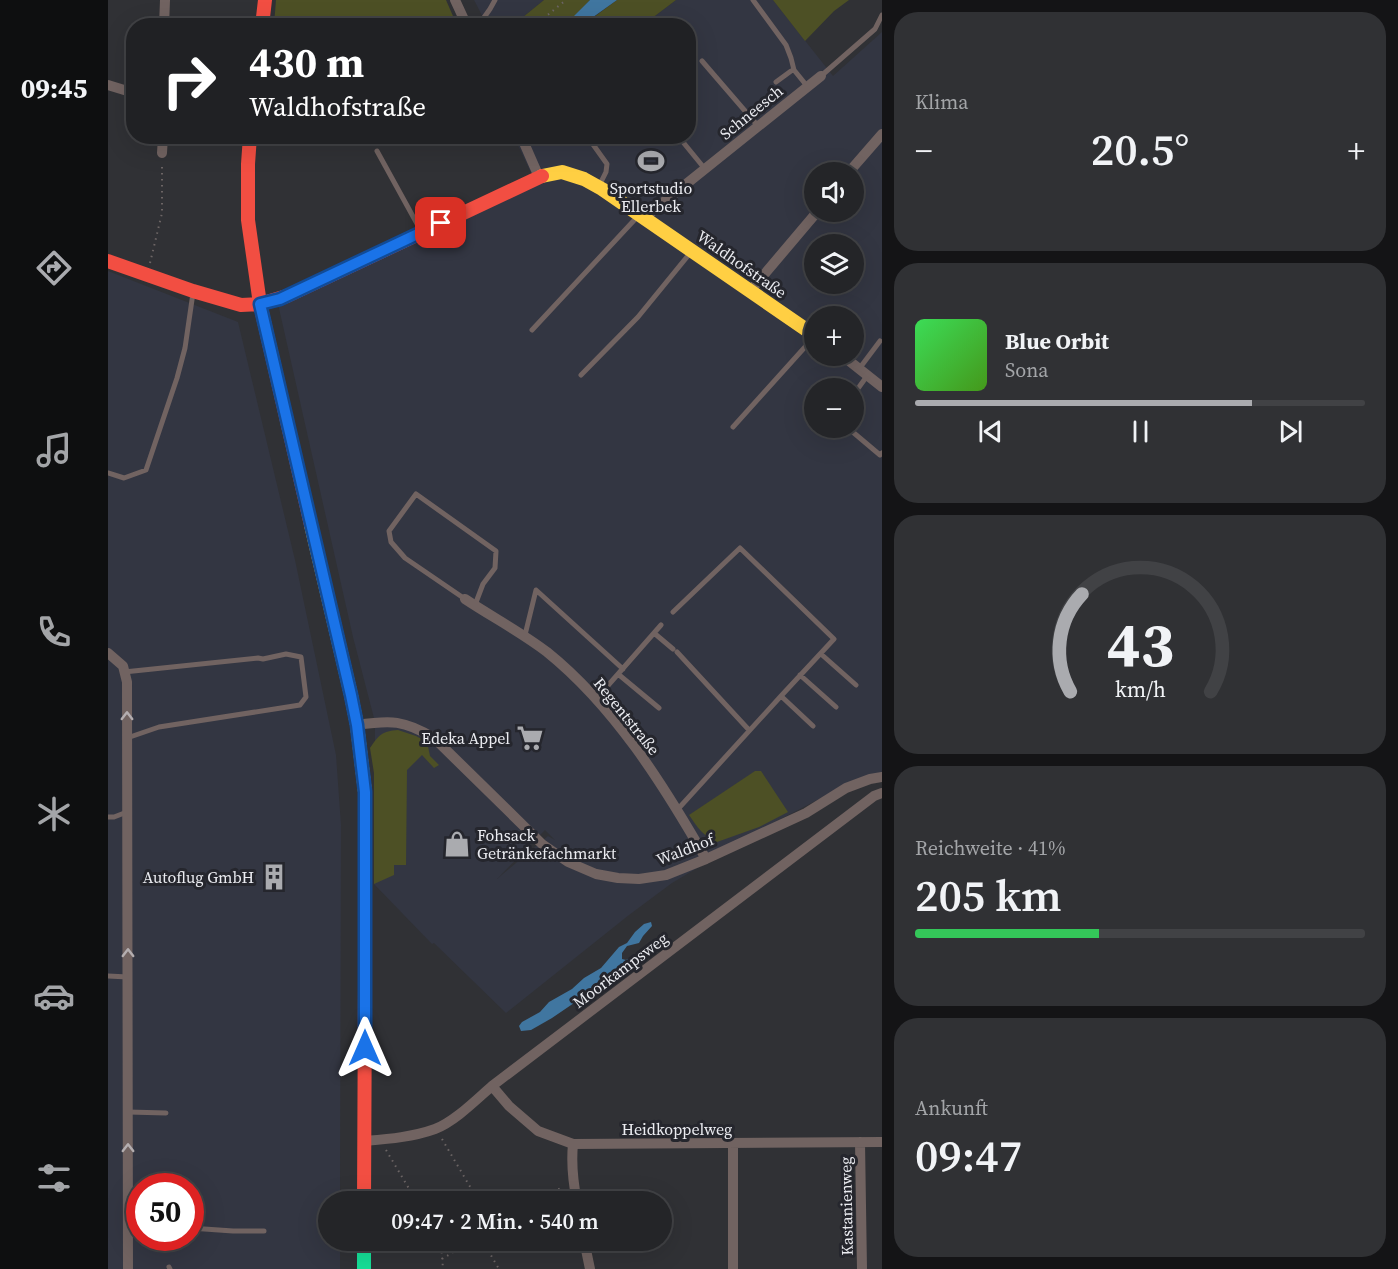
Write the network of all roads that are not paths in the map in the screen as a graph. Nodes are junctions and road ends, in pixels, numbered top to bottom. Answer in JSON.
{"nodes":[{"id":1,"x":165,"y":0,"type":"edge"},
{"id":2,"x":265,"y":0,"type":"edge"},
{"id":3,"x":455,"y":0,"type":"edge"},
{"id":4,"x":496,"y":0,"type":"edge"},
{"id":5,"x":753,"y":0,"type":"edge"},
{"id":6,"x":882,"y":15,"type":"edge"},
{"id":7,"x":164,"y":18,"type":"edge"},
{"id":8,"x":263,"y":18,"type":"edge"},
{"id":9,"x":463,"y":18,"type":"edge"},
{"id":10,"x":484,"y":18,"type":"edge"},
{"id":11,"x":702,"y":61,"type":"dead end"},
{"id":12,"x":794,"y":69,"type":"junction"},
{"id":13,"x":820,"y":76,"type":"joint"},
{"id":14,"x":776,"y":82,"type":"dead end"},
{"id":15,"x":108,"y":85,"type":"edge"},
{"id":16,"x":807,"y":86,"type":"junction"},
{"id":17,"x":126,"y":91,"type":"edge"},
{"id":18,"x":758,"y":126,"type":"junction"},
{"id":19,"x":882,"y":134,"type":"edge"},
{"id":20,"x":162,"y":144,"type":"edge"},
{"id":21,"x":249,"y":144,"type":"edge"},
{"id":22,"x":525,"y":144,"type":"edge"},
{"id":23,"x":593,"y":144,"type":"edge"},
{"id":24,"x":685,"y":144,"type":"edge"},
{"id":25,"x":378,"y":151,"type":"dead end"},
{"id":26,"x":162,"y":153,"type":"road end"},
{"id":27,"x":858,"y":162,"type":"edge"},
{"id":28,"x":705,"y":169,"type":"junction"},
{"id":29,"x":539,"y":177,"type":"junction"},
{"id":30,"x":598,"y":187,"type":"junction"},
{"id":31,"x":642,"y":215,"type":"junction"},
{"id":32,"x":809,"y":222,"type":"edge"},
{"id":33,"x":422,"y":233,"type":"junction"},
{"id":34,"x":692,"y":250,"type":"junction"},
{"id":35,"x":108,"y":261,"type":"edge"},
{"id":36,"x":751,"y":290,"type":"junction"},
{"id":37,"x":193,"y":291,"type":"junction"},
{"id":38,"x":260,"y":304,"type":"junction"},
{"id":39,"x":804,"y":329,"type":"edge"},
{"id":40,"x":532,"y":330,"type":"dead end"},
{"id":41,"x":880,"y":341,"type":"dead end"},
{"id":42,"x":804,"y":347,"type":"edge"},
{"id":43,"x":856,"y":366,"type":"edge"},
{"id":44,"x":863,"y":372,"type":"junction"},
{"id":45,"x":581,"y":375,"type":"dead end"},
{"id":46,"x":861,"y":378,"type":"edge"},
{"id":47,"x":882,"y":387,"type":"edge"},
{"id":48,"x":733,"y":427,"type":"dead end"},
{"id":49,"x":860,"y":438,"type":"edge"},
{"id":50,"x":882,"y":453,"type":"edge"},
{"id":51,"x":108,"y":473,"type":"edge"},
{"id":52,"x":470,"y":602,"type":"junction"},
{"id":53,"x":673,"y":612,"type":"dead end"},
{"id":54,"x":661,"y":625,"type":"dead end"},
{"id":55,"x":654,"y":633,"type":"junction"},
{"id":56,"x":525,"y":636,"type":"junction"},
{"id":57,"x":108,"y":653,"type":"edge"},
{"id":58,"x":821,"y":654,"type":"junction"},
{"id":59,"x":621,"y":671,"type":"junction"},
{"id":60,"x":124,"y":672,"type":"junction"},
{"id":61,"x":800,"y":675,"type":"junction"},
{"id":62,"x":856,"y":685,"type":"dead end"},
{"id":63,"x":781,"y":696,"type":"junction"},
{"id":64,"x":597,"y":698,"type":"junction"},
{"id":65,"x":836,"y":707,"type":"dead end"},
{"id":66,"x":659,"y":708,"type":"dead end"},
{"id":67,"x":357,"y":725,"type":"junction"},
{"id":68,"x":813,"y":726,"type":"dead end"},
{"id":69,"x":749,"y":730,"type":"junction"},
{"id":70,"x":127,"y":738,"type":"junction"},
{"id":71,"x":882,"y":777,"type":"edge"},
{"id":72,"x":882,"y":793,"type":"edge"},
{"id":73,"x":678,"y":809,"type":"junction"},
{"id":74,"x":127,"y":812,"type":"junction"},
{"id":75,"x":108,"y":817,"type":"edge"},
{"id":76,"x":706,"y":859,"type":"junction"},
{"id":77,"x":108,"y":976,"type":"edge"},
{"id":78,"x":128,"y":977,"type":"junction"},
{"id":79,"x":492,"y":1086,"type":"junction"},
{"id":80,"x":128,"y":1112,"type":"junction"},
{"id":81,"x":166,"y":1113,"type":"dead end"},
{"id":82,"x":365,"y":1141,"type":"junction"},
{"id":83,"x":860,"y":1142,"type":"junction"},
{"id":84,"x":882,"y":1142,"type":"edge"},
{"id":85,"x":573,"y":1144,"type":"junction"},
{"id":86,"x":733,"y":1144,"type":"junction"},
{"id":87,"x":131,"y":1173,"type":"edge"},
{"id":88,"x":364,"y":1191,"type":"edge"},
{"id":89,"x":575,"y":1191,"type":"edge"},
{"id":90,"x":204,"y":1229,"type":"edge"},
{"id":91,"x":264,"y":1231,"type":"dead end"},
{"id":92,"x":131,"y":1251,"type":"edge"},
{"id":93,"x":364,"y":1251,"type":"edge"},
{"id":94,"x":586,"y":1251,"type":"edge"},
{"id":95,"x":128,"y":1269,"type":"edge"},
{"id":96,"x":364,"y":1269,"type":"edge"},
{"id":97,"x":590,"y":1269,"type":"edge"},
{"id":98,"x":733,"y":1269,"type":"edge"},
{"id":99,"x":862,"y":1269,"type":"edge"}],
"edges":[{"from":1,"to":7,"type":"street"},
{"from":2,"to":8,"type":"main road"},
{"from":3,"to":9,"type":"street"},
{"from":4,"to":10,"type":"lane"},
{"from":5,"to":12,"type":"lane"},
{"from":6,"to":13,"type":"lane"},
{"from":11,"to":18,"type":"lane"},
{"from":12,"to":14,"type":"lane"},
{"from":12,"to":16,"type":"lane"},
{"from":13,"to":16,"type":"street","name":"Schneesch"},
{"from":15,"to":17,"type":"street"},
{"from":16,"to":18,"type":"street","name":"Schneesch"},
{"from":18,"to":28,"type":"street","name":"Schneesch"},
{"from":19,"to":27,"type":"street"},
{"from":20,"to":26,"type":"street"},
{"from":21,"to":38,"type":"main road"},
{"from":22,"to":29,"type":"street"},
{"from":23,"to":30,"type":"lane"},
{"from":24,"to":28,"type":"lane"},
{"from":25,"to":33,"type":"lane"},
{"from":28,"to":31,"type":"street","name":"Schneesch"},
{"from":29,"to":30,"type":"main road","name":"Waldhofstraße"},
{"from":29,"to":33,"type":"main road","name":"Waldhofstraße"},
{"from":30,"to":31,"type":"main road","name":"Waldhofstraße"},
{"from":31,"to":34,"type":"main road","name":"Waldhofstraße"},
{"from":31,"to":40,"type":"lane"},
{"from":32,"to":36,"type":"street"},
{"from":33,"to":38,"type":"main road","name":"Waldhofstraße"},
{"from":34,"to":36,"type":"main road","name":"Waldhofstraße"},
{"from":34,"to":45,"type":"lane"},
{"from":35,"to":37,"type":"main road"},
{"from":36,"to":39,"type":"main road","name":"Waldhofstraße"},
{"from":37,"to":38,"type":"main road"},
{"from":37,"to":51,"type":"lane"},
{"from":38,"to":67,"type":"main road"},
{"from":41,"to":44,"type":"lane"},
{"from":42,"to":48,"type":"lane"},
{"from":43,"to":44,"type":"street"},
{"from":44,"to":46,"type":"lane"},
{"from":44,"to":47,"type":"street"},
{"from":49,"to":50,"type":"lane"},
{"from":52,"to":52,"type":"lane"},
{"from":52,"to":56,"type":"street","name":"Regentstraße"},
{"from":53,"to":58,"type":"lane"},
{"from":54,"to":55,"type":"lane"},
{"from":55,"to":59,"type":"lane"},
{"from":55,"to":69,"type":"lane"},
{"from":56,"to":59,"type":"lane"},
{"from":56,"to":64,"type":"street","name":"Regentstraße"},
{"from":57,"to":60,"type":"street"},
{"from":58,"to":61,"type":"lane"},
{"from":58,"to":62,"type":"lane"},
{"from":59,"to":64,"type":"lane"},
{"from":59,"to":66,"type":"lane"},
{"from":70,"to":60,"type":"street","one_way":true},
{"from":60,"to":70,"type":"lane"},
{"from":61,"to":63,"type":"lane"},
{"from":61,"to":65,"type":"lane"},
{"from":63,"to":68,"type":"lane"},
{"from":63,"to":69,"type":"lane"},
{"from":64,"to":73,"type":"street","name":"Regentstraße"},
{"from":67,"to":76,"type":"street","name":"Waldhof"},
{"from":67,"to":82,"type":"main road"},
{"from":69,"to":73,"type":"lane"},
{"from":70,"to":74,"type":"street"},
{"from":71,"to":76,"type":"street","name":"Waldhof"},
{"from":72,"to":79,"type":"street","name":"Moorkampsweg"},
{"from":73,"to":76,"type":"street","name":"Regentstraße"},
{"from":74,"to":75,"type":"lane"},
{"from":78,"to":74,"type":"street","one_way":true},
{"from":77,"to":78,"type":"lane"},
{"from":78,"to":80,"type":"street"},
{"from":79,"to":82,"type":"street","name":"Moorkampsweg"},
{"from":79,"to":85,"type":"street","name":"Heidkoppelweg"},
{"from":80,"to":81,"type":"lane"},
{"from":87,"to":80,"type":"street","one_way":true},
{"from":82,"to":88,"type":"main road"},
{"from":83,"to":84,"type":"street","name":"Heidkoppelweg"},
{"from":83,"to":86,"type":"street","name":"Heidkoppelweg"},
{"from":83,"to":99,"type":"street","name":"Kastanienweg"},
{"from":85,"to":86,"type":"street","name":"Heidkoppelweg"},
{"from":85,"to":89,"type":"street"},
{"from":86,"to":98,"type":"street"},
{"from":90,"to":91,"type":"lane"},
{"from":92,"to":95,"type":"street"},
{"from":93,"to":96,"type":"main road"},
{"from":94,"to":97,"type":"street"}]}
